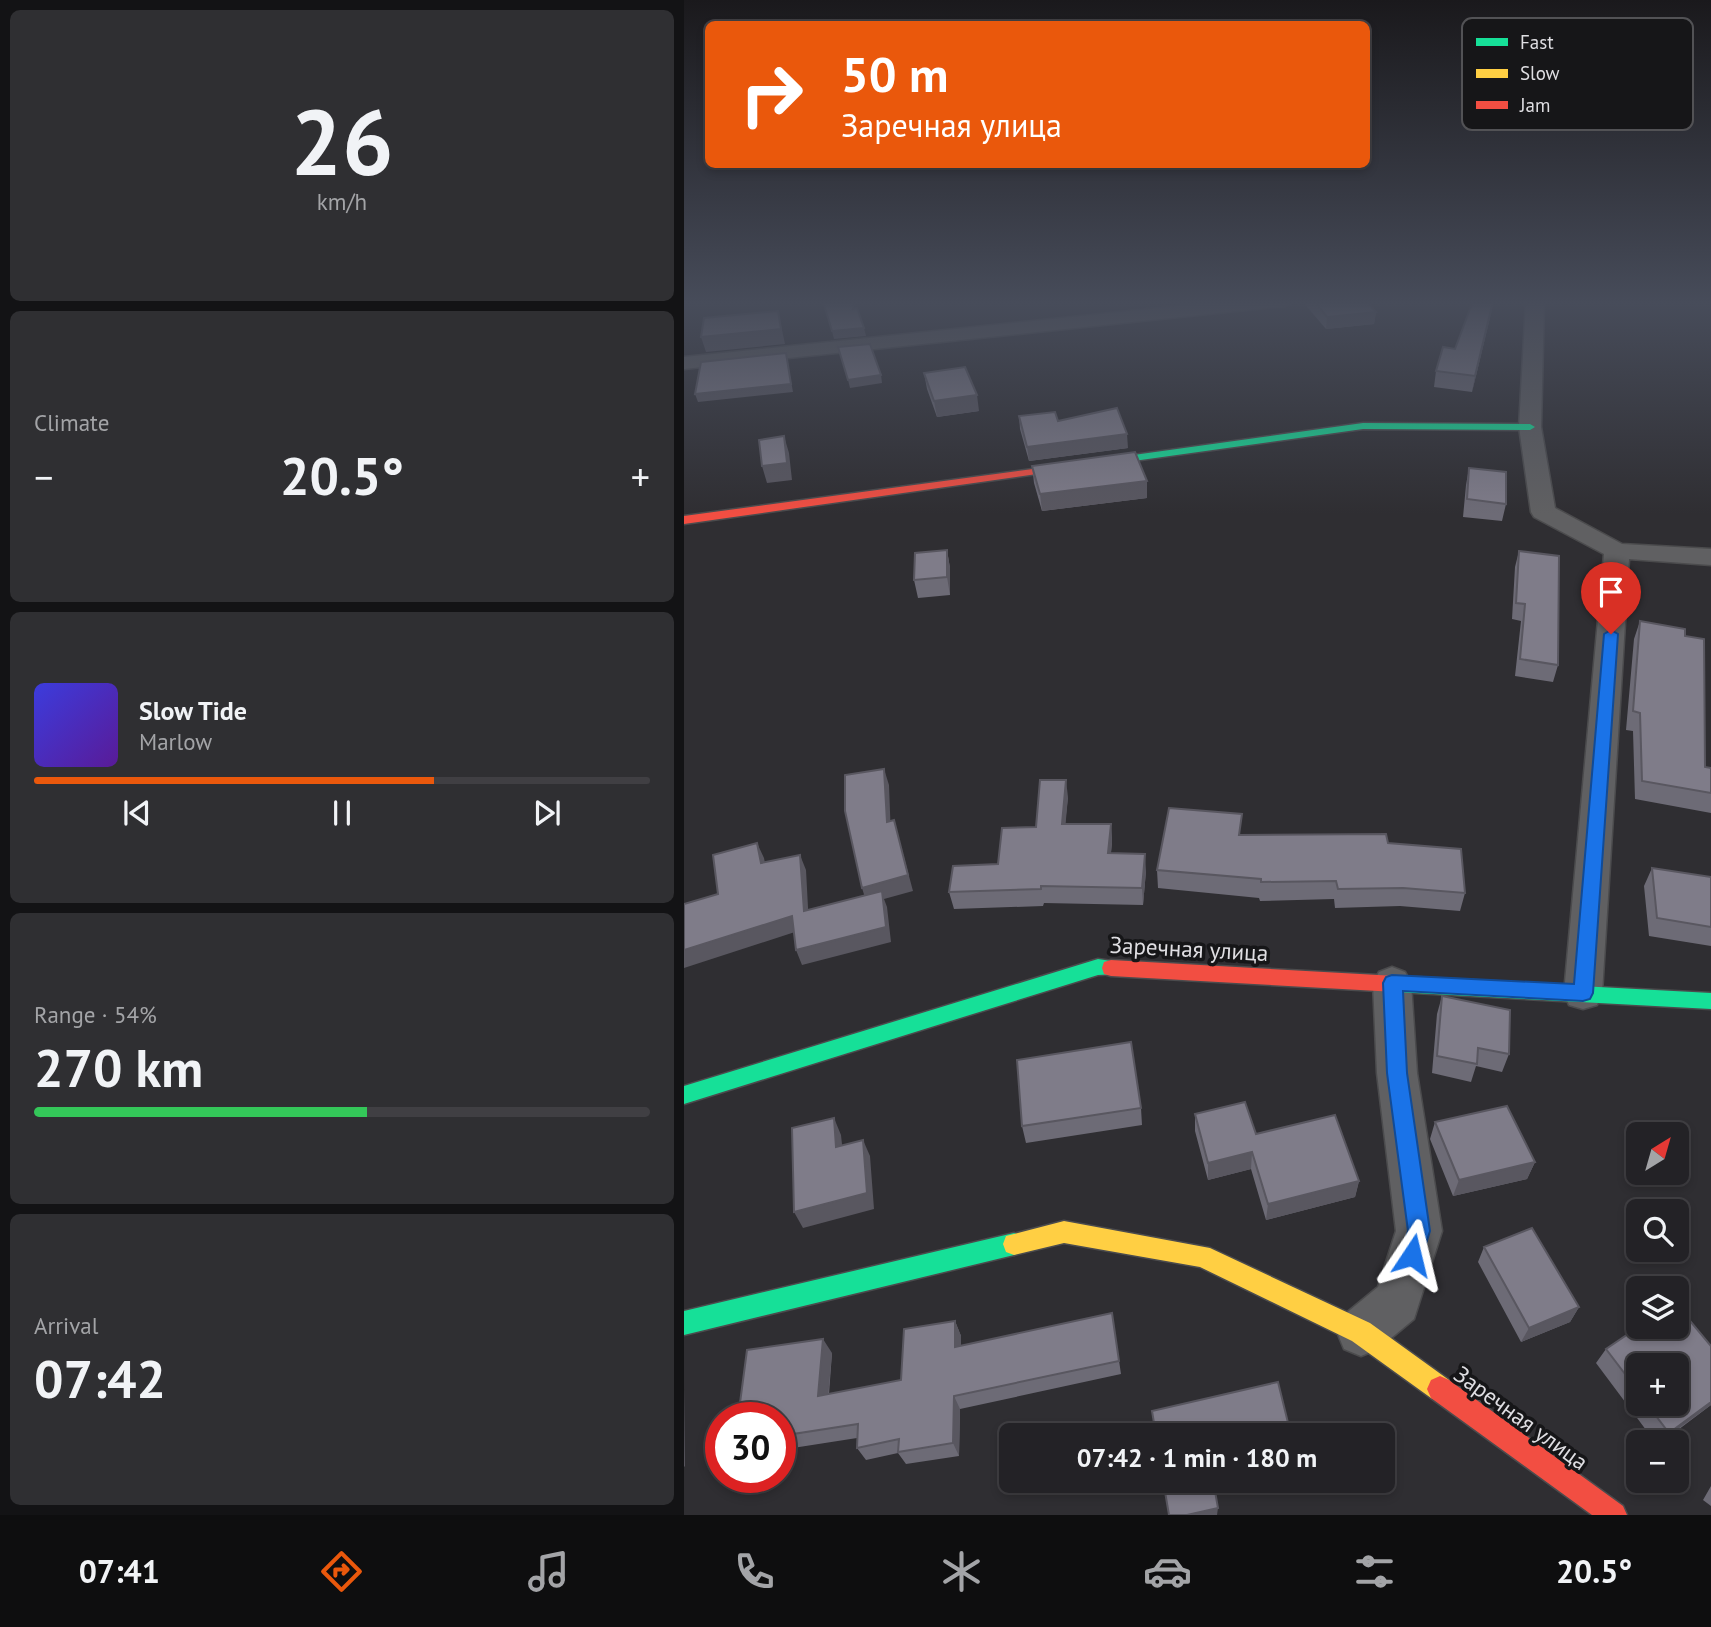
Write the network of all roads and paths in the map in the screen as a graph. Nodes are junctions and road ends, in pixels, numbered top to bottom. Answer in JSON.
{"nodes":[{"id":1,"x":1532,"y":372,"type":"edge"},
{"id":2,"x":1530,"y":427,"type":"junction"},
{"id":3,"x":684,"y":520,"type":"edge"},
{"id":4,"x":1617,"y":551,"type":"junction"},
{"id":5,"x":1711,"y":557,"type":"edge"},
{"id":6,"x":1392,"y":983,"type":"junction"},
{"id":7,"x":1583,"y":993,"type":"junction"},
{"id":8,"x":1711,"y":1001,"type":"edge"},
{"id":9,"x":684,"y":1095,"type":"edge"},
{"id":10,"x":684,"y":1322,"type":"edge"},
{"id":11,"x":1361,"y":1332,"type":"junction"},
{"id":12,"x":1614,"y":1515,"type":"edge"}],
"edges":[{"from":1,"to":2,"type":"street"},
{"from":2,"to":3,"type":"street"},
{"from":2,"to":4,"type":"street"},
{"from":4,"to":5,"type":"street"},
{"from":4,"to":7,"type":"street"},
{"from":6,"to":7,"type":"street","name":"Заречная улица"},
{"from":6,"to":9,"type":"street","name":"Заречная улица"},
{"from":6,"to":11,"type":"street"},
{"from":7,"to":8,"type":"street","name":"Заречная улица"},
{"from":10,"to":11,"type":"street","name":"Заречная улица"},
{"from":11,"to":12,"type":"street","name":"Заречная улица"}]}
